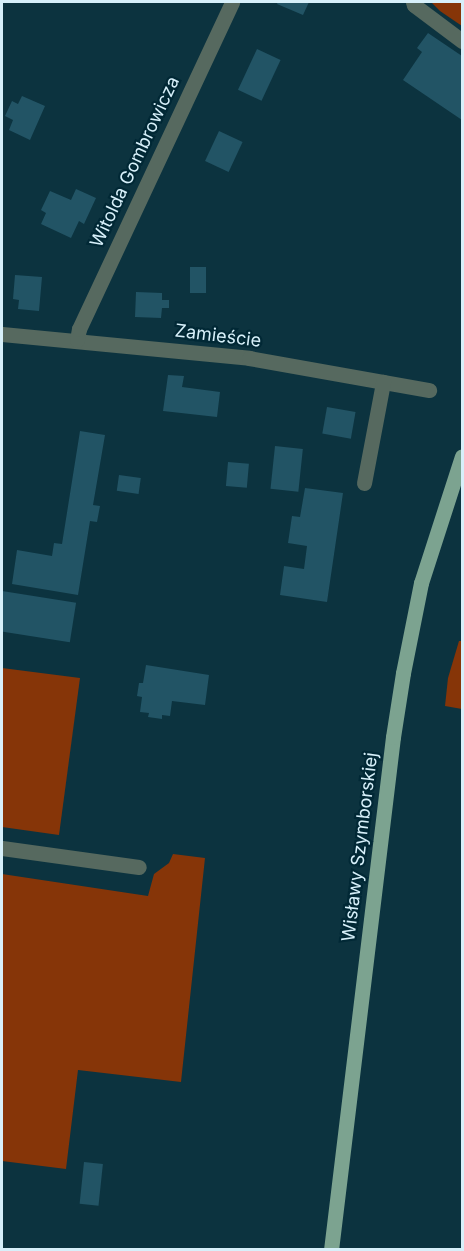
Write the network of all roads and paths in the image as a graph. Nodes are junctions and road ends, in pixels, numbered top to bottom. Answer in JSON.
{"nodes":[{"id":1,"x":232,"y":2,"type":"edge"},
{"id":2,"x":413,"y":2,"type":"edge"},
{"id":3,"x":462,"y":41,"type":"edge"},
{"id":4,"x":2,"y":334,"type":"edge"},
{"id":5,"x":77,"y":340,"type":"junction"},
{"id":6,"x":383,"y":382,"type":"junction"},
{"id":7,"x":429,"y":390,"type":"dead end"},
{"id":8,"x":462,"y":456,"type":"edge"},
{"id":9,"x":364,"y":483,"type":"dead end"},
{"id":10,"x":2,"y":848,"type":"edge"},
{"id":11,"x":140,"y":867,"type":"dead end"},
{"id":12,"x":331,"y":1250,"type":"edge"}],
"edges":[{"from":1,"to":5,"type":"street","name":"Witolda Gombrowicza"},
{"from":2,"to":3,"type":"street"},
{"from":4,"to":5,"type":"street","name":"Zamieście"},
{"from":5,"to":6,"type":"street","name":"Zamieście"},
{"from":6,"to":7,"type":"street","name":"Zamieście"},
{"from":6,"to":9,"type":"street"},
{"from":8,"to":12,"type":"main road","name":"Wisławy Szymborskiej"},
{"from":10,"to":11,"type":"street"}]}
